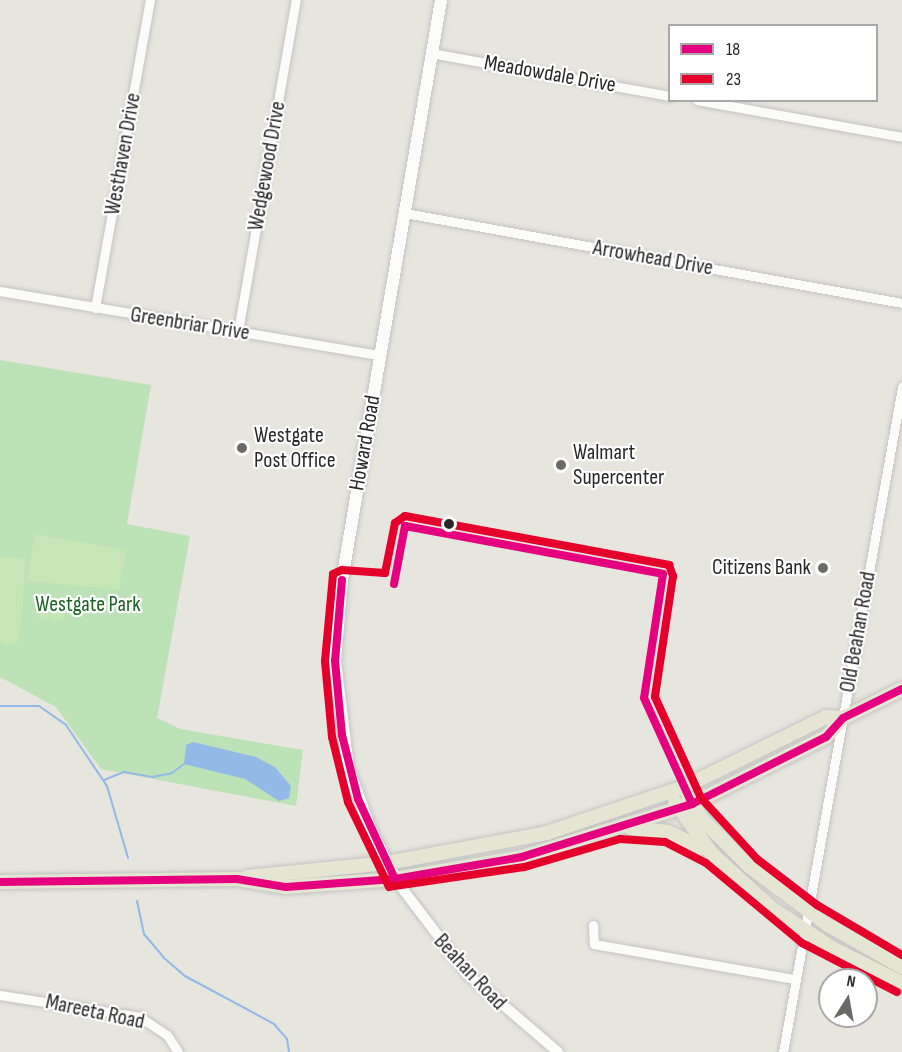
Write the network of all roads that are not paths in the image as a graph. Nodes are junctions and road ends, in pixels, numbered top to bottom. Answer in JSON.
{"nodes":[{"id":1,"x":150,"y":0,"type":"edge"},
{"id":2,"x":296,"y":0,"type":"edge"},
{"id":3,"x":441,"y":0,"type":"edge"},
{"id":4,"x":432,"y":53,"type":"junction"},
{"id":5,"x":668,"y":96,"type":"edge"},
{"id":6,"x":708,"y":102,"type":"edge"},
{"id":7,"x":902,"y":137,"type":"edge"},
{"id":8,"x":405,"y":213,"type":"junction"},
{"id":9,"x":0,"y":291,"type":"edge"},
{"id":10,"x":902,"y":303,"type":"edge"},
{"id":11,"x":95,"y":309,"type":"junction"},
{"id":12,"x":238,"y":331,"type":"junction"},
{"id":13,"x":380,"y":355,"type":"junction"},
{"id":14,"x":902,"y":387,"type":"edge"},
{"id":15,"x":902,"y":689,"type":"edge"},
{"id":16,"x":843,"y":718,"type":"junction"},
{"id":17,"x":684,"y":787,"type":"junction"},
{"id":18,"x":670,"y":792,"type":"junction"},
{"id":19,"x":685,"y":806,"type":"junction"},
{"id":20,"x":620,"y":828,"type":"junction"},
{"id":21,"x":712,"y":854,"type":"junction"},
{"id":22,"x":387,"y":863,"type":"junction"},
{"id":23,"x":237,"y":879,"type":"junction"},
{"id":24,"x":395,"y":879,"type":"junction"},
{"id":25,"x":0,"y":882,"type":"edge"},
{"id":26,"x":811,"y":914,"type":"junction"},
{"id":27,"x":593,"y":925,"type":"dead end"},
{"id":28,"x":808,"y":934,"type":"junction"},
{"id":29,"x":902,"y":967,"type":"edge"},
{"id":30,"x":795,"y":979,"type":"junction"},
{"id":31,"x":902,"y":983,"type":"edge"},
{"id":32,"x":0,"y":995,"type":"edge"},
{"id":33,"x":178,"y":1052,"type":"edge"},
{"id":34,"x":558,"y":1052,"type":"edge"},
{"id":35,"x":783,"y":1052,"type":"edge"}],
"edges":[{"from":1,"to":11,"type":"street","name":"Westhaven Drive"},
{"from":2,"to":12,"type":"street","name":"Wedgewood Drive"},
{"from":3,"to":4,"type":"main road","name":"Howard Road"},
{"from":4,"to":5,"type":"street","name":"Meadowdale Drive"},
{"from":4,"to":8,"type":"main road","name":"Howard Road"},
{"from":6,"to":7,"type":"street"},
{"from":8,"to":10,"type":"street","name":"Arrowhead Drive"},
{"from":8,"to":13,"type":"main road","name":"Howard Road"},
{"from":9,"to":11,"type":"street","name":"Greenbriar Drive"},
{"from":11,"to":12,"type":"street","name":"Greenbriar Drive"},
{"from":12,"to":13,"type":"street","name":"Greenbriar Drive"},
{"from":13,"to":22,"type":"main road","name":"Howard Road"},
{"from":14,"to":16,"type":"street","name":"Old Beahan Road"},
{"from":15,"to":16,"type":"main road"},
{"from":16,"to":17,"type":"main road"},
{"from":16,"to":19,"type":"main road"},
{"from":16,"to":26,"type":"street","name":"Old Beahan Road"},
{"from":17,"to":18,"type":"main road"},
{"from":17,"to":19,"type":"main road"},
{"from":18,"to":19,"type":"main road"},
{"from":18,"to":22,"type":"main road"},
{"from":19,"to":20,"type":"main road"},
{"from":19,"to":21,"type":"main road"},
{"from":19,"to":26,"type":"main road"},
{"from":20,"to":21,"type":"main road"},
{"from":20,"to":24,"type":"main road"},
{"from":21,"to":28,"type":"main road"},
{"from":22,"to":23,"type":"main road"},
{"from":22,"to":24,"type":"main road","name":"Howard Road"},
{"from":23,"to":24,"type":"main road"},
{"from":23,"to":25,"type":"main road"},
{"from":24,"to":34,"type":"street","name":"Beahan Road"},
{"from":26,"to":28,"type":"street","name":"Old Beahan Road"},
{"from":26,"to":29,"type":"main road"},
{"from":27,"to":30,"type":"street"},
{"from":28,"to":30,"type":"street","name":"Old Beahan Road"},
{"from":28,"to":31,"type":"main road"},
{"from":30,"to":35,"type":"street","name":"Old Beahan Road"},
{"from":32,"to":33,"type":"street","name":"Mareeta Road"}]}
